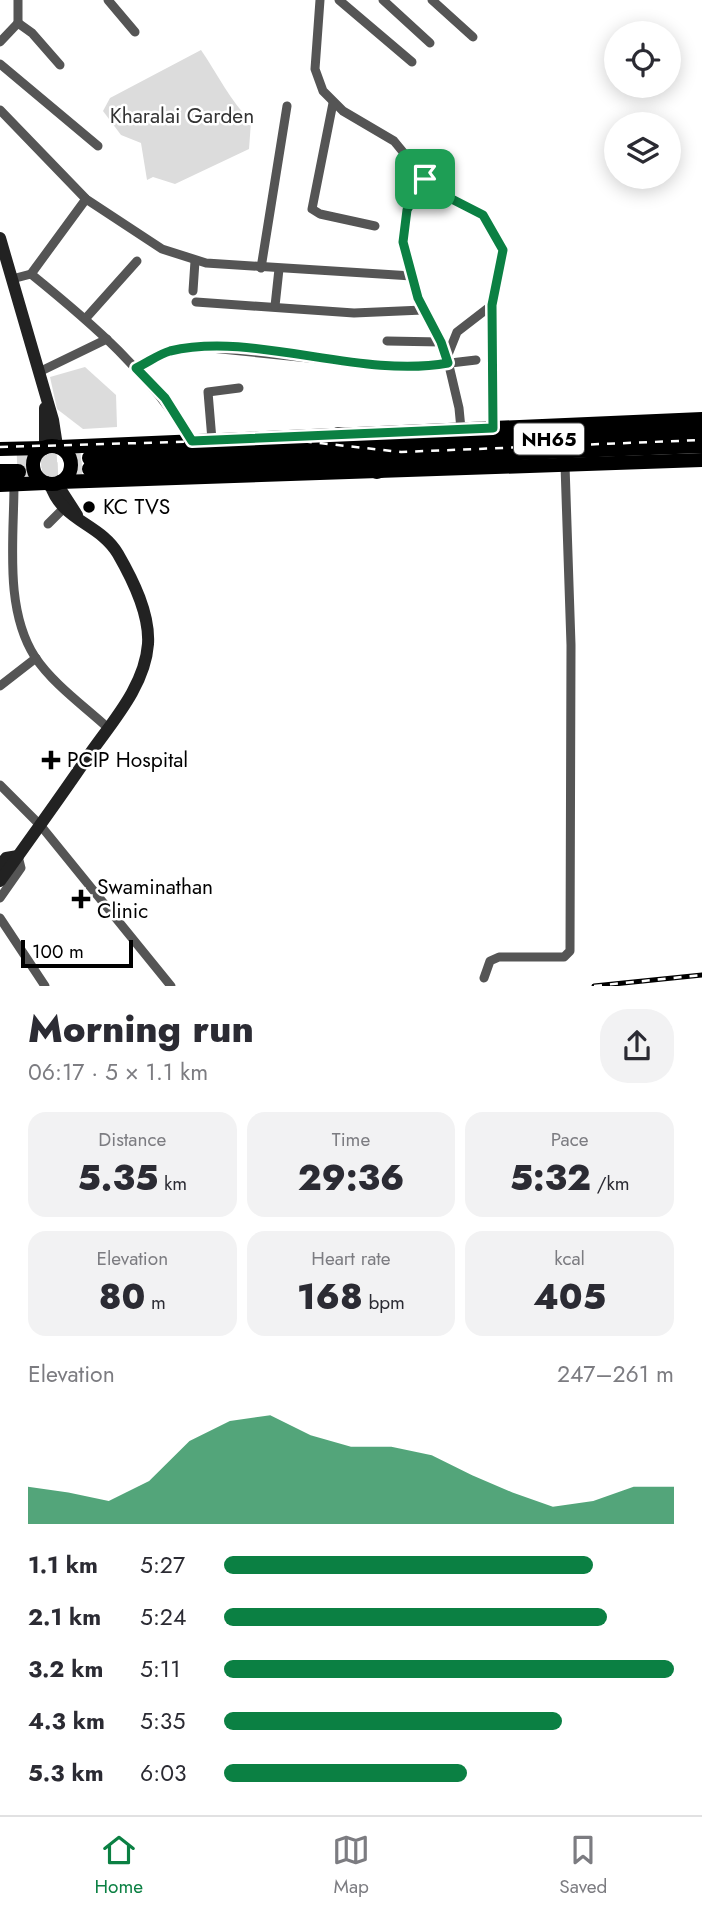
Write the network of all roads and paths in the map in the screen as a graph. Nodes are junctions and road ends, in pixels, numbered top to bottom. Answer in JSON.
{"nodes":[{"id":1,"x":18,"y":0,"type":"edge"},
{"id":2,"x":339,"y":0,"type":"edge"},
{"id":3,"x":383,"y":0,"type":"edge"},
{"id":4,"x":432,"y":0,"type":"edge"},
{"id":5,"x":112,"y":1,"type":"edge"},
{"id":6,"x":316,"y":2,"type":"edge"},
{"id":7,"x":18,"y":23,"type":"junction"},
{"id":8,"x":135,"y":32,"type":"dead end"},
{"id":9,"x":474,"y":37,"type":"dead end"},
{"id":10,"x":0,"y":42,"type":"edge"},
{"id":11,"x":430,"y":43,"type":"dead end"},
{"id":12,"x":412,"y":62,"type":"dead end"},
{"id":13,"x":0,"y":64,"type":"edge"},
{"id":14,"x":60,"y":65,"type":"dead end"},
{"id":15,"x":333,"y":103,"type":"junction"},
{"id":16,"x":287,"y":106,"type":"dead end"},
{"id":17,"x":0,"y":110,"type":"edge"},
{"id":18,"x":99,"y":146,"type":"dead end"},
{"id":19,"x":425,"y":179,"type":"junction"},
{"id":20,"x":86,"y":199,"type":"junction"},
{"id":21,"x":375,"y":226,"type":"dead end"},
{"id":22,"x":0,"y":237,"type":"edge"},
{"id":23,"x":137,"y":261,"type":"dead end"},
{"id":24,"x":195,"y":261,"type":"junction"},
{"id":25,"x":4,"y":267,"type":"edge"},
{"id":26,"x":261,"y":268,"type":"junction"},
{"id":27,"x":279,"y":269,"type":"junction"},
{"id":28,"x":30,"y":274,"type":"junction"},
{"id":29,"x":412,"y":276,"type":"junction"},
{"id":30,"x":12,"y":279,"type":"junction"},
{"id":31,"x":192,"y":290,"type":"dead end"},
{"id":32,"x":196,"y":302,"type":"dead end"},
{"id":33,"x":492,"y":305,"type":"junction"},
{"id":34,"x":275,"y":306,"type":"junction"},
{"id":35,"x":423,"y":310,"type":"junction"},
{"id":36,"x":86,"y":318,"type":"junction"},
{"id":37,"x":107,"y":340,"type":"junction"},
{"id":38,"x":387,"y":341,"type":"dead end"},
{"id":39,"x":441,"y":342,"type":"junction"},
{"id":40,"x":448,"y":360,"type":"junction"},
{"id":41,"x":476,"y":360,"type":"dead end"},
{"id":42,"x":136,"y":368,"type":"junction"},
{"id":43,"x":39,"y":372,"type":"junction"},
{"id":44,"x":239,"y":388,"type":"dead end"},
{"id":45,"x":702,"y":419,"type":"edge"},
{"id":46,"x":493,"y":428,"type":"junction"},
{"id":47,"x":461,"y":429,"type":"junction"},
{"id":48,"x":702,"y":432,"type":"edge"},
{"id":49,"x":338,"y":435,"type":"junction"},
{"id":50,"x":212,"y":440,"type":"junction"},
{"id":51,"x":192,"y":441,"type":"junction"},
{"id":52,"x":396,"y":445,"type":"junction"},
{"id":53,"x":702,"y":445,"type":"edge"},
{"id":54,"x":51,"y":447,"type":"junction"},
{"id":55,"x":0,"y":449,"type":"edge"},
{"id":56,"x":418,"y":457,"type":"junction"},
{"id":57,"x":702,"y":460,"type":"edge"},
{"id":58,"x":0,"y":461,"type":"edge"},
{"id":59,"x":565,"y":465,"type":"junction"},
{"id":60,"x":377,"y":471,"type":"junction"},
{"id":61,"x":0,"y":472,"type":"edge"},
{"id":62,"x":12,"y":475,"type":"edge"},
{"id":63,"x":53,"y":483,"type":"junction"},
{"id":64,"x":63,"y":509,"type":"junction"},
{"id":65,"x":79,"y":519,"type":"junction"},
{"id":66,"x":48,"y":524,"type":"dead end"},
{"id":67,"x":36,"y":658,"type":"junction"},
{"id":68,"x":0,"y":686,"type":"edge"},
{"id":69,"x":108,"y":728,"type":"junction"},
{"id":70,"x":0,"y":785,"type":"edge"},
{"id":71,"x":41,"y":826,"type":"junction"},
{"id":72,"x":6,"y":858,"type":"edge"},
{"id":73,"x":0,"y":881,"type":"edge"},
{"id":74,"x":0,"y":898,"type":"edge"},
{"id":75,"x":0,"y":918,"type":"edge"},
{"id":76,"x":484,"y":978,"type":"dead end"},
{"id":77,"x":45,"y":985,"type":"edge"},
{"id":78,"x":171,"y":985,"type":"edge"}],
"edges":[{"from":1,"to":7,"type":"street"},
{"from":2,"to":12,"type":"street"},
{"from":3,"to":11,"type":"street"},
{"from":4,"to":9,"type":"street"},
{"from":5,"to":8,"type":"street"},
{"from":6,"to":15,"type":"street"},
{"from":7,"to":10,"type":"street"},
{"from":7,"to":14,"type":"street"},
{"from":13,"to":18,"type":"street"},
{"from":15,"to":19,"type":"street"},
{"from":15,"to":21,"type":"street"},
{"from":16,"to":26,"type":"street"},
{"from":17,"to":20,"type":"street"},
{"from":19,"to":29,"type":"street"},
{"from":19,"to":33,"type":"street"},
{"from":20,"to":24,"type":"street"},
{"from":20,"to":28,"type":"street"},
{"from":22,"to":25,"type":"main road"},
{"from":23,"to":36,"type":"street"},
{"from":24,"to":26,"type":"street"},
{"from":24,"to":31,"type":"street"},
{"from":25,"to":30,"type":"main road"},
{"from":26,"to":27,"type":"street"},
{"from":27,"to":29,"type":"street"},
{"from":27,"to":34,"type":"street"},
{"from":28,"to":30,"type":"street"},
{"from":28,"to":36,"type":"street"},
{"from":29,"to":35,"type":"street"},
{"from":30,"to":43,"type":"main road"},
{"from":32,"to":34,"type":"street"},
{"from":33,"to":40,"type":"street"},
{"from":33,"to":46,"type":"street"},
{"from":34,"to":35,"type":"street"},
{"from":35,"to":39,"type":"street"},
{"from":36,"to":37,"type":"street"},
{"from":37,"to":42,"type":"street"},
{"from":37,"to":43,"type":"street"},
{"from":38,"to":39,"type":"street"},
{"from":39,"to":40,"type":"street"},
{"from":40,"to":41,"type":"street"},
{"from":40,"to":42,"type":"street"},
{"from":40,"to":47,"type":"street"},
{"from":42,"to":51,"type":"street"},
{"from":43,"to":54,"type":"main road"},
{"from":44,"to":50,"type":"street"},
{"from":45,"to":46,"type":"main road"},
{"from":46,"to":47,"type":"main road"},
{"from":47,"to":49,"type":"main road"},
{"from":48,"to":52,"type":"highway","number":"NH65"},
{"from":49,"to":50,"type":"main road"},
{"from":49,"to":52,"type":"highway"},
{"from":50,"to":51,"type":"main road"},
{"from":51,"to":54,"type":"main road"},
{"from":52,"to":56,"type":"highway","number":"NH65"},
{"from":53,"to":56,"type":"highway","number":"NH65"},
{"from":54,"to":55,"type":"main road"},
{"from":54,"to":63,"type":"main road"},
{"from":54,"to":63,"type":"main road"},
{"from":56,"to":60,"type":"highway"},
{"from":57,"to":59,"type":"main road"},
{"from":58,"to":62,"type":"highway"},
{"from":59,"to":60,"type":"main road"},
{"from":59,"to":76,"type":"street"},
{"from":60,"to":63,"type":"main road"},
{"from":61,"to":62,"type":"highway"},
{"from":62,"to":63,"type":"main road"},
{"from":62,"to":67,"type":"street"},
{"from":63,"to":64,"type":"main road"},
{"from":63,"to":65,"type":"main road"},
{"from":64,"to":65,"type":"main road"},
{"from":64,"to":66,"type":"street"},
{"from":65,"to":69,"type":"main road"},
{"from":67,"to":68,"type":"street"},
{"from":67,"to":69,"type":"street"},
{"from":69,"to":71,"type":"main road"},
{"from":70,"to":71,"type":"street"},
{"from":71,"to":72,"type":"main road"},
{"from":71,"to":78,"type":"street"},
{"from":72,"to":73,"type":"main road"},
{"from":72,"to":74,"type":"street"},
{"from":75,"to":77,"type":"street"}]}
